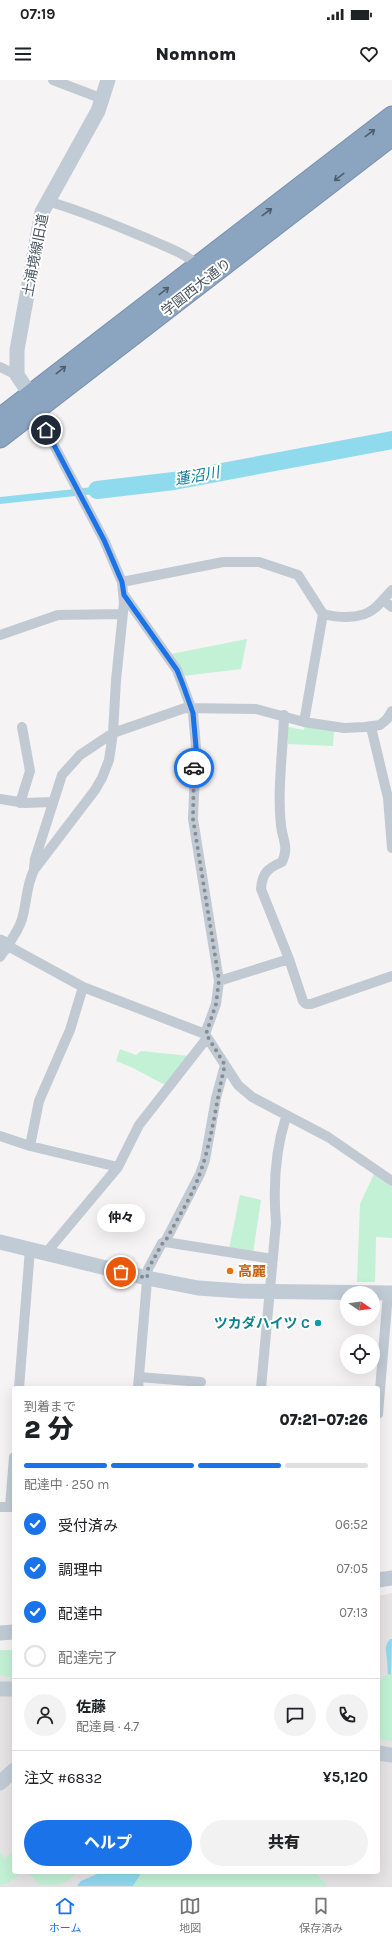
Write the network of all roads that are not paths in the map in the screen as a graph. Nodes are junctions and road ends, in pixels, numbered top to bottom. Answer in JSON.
{"nodes":[{"id":1,"x":53,"y":80,"type":"edge"},
{"id":2,"x":108,"y":80,"type":"edge"},
{"id":3,"x":103,"y":99,"type":"junction"},
{"id":4,"x":392,"y":116,"type":"edge"},
{"id":5,"x":392,"y":136,"type":"edge"},
{"id":6,"x":47,"y":201,"type":"junction"},
{"id":7,"x":197,"y":265,"type":"junction"},
{"id":8,"x":0,"y":367,"type":"edge"},
{"id":9,"x":17,"y":375,"type":"junction"},
{"id":10,"x":34,"y":402,"type":"junction"},
{"id":11,"x":0,"y":418,"type":"edge"},
{"id":12,"x":0,"y":438,"type":"edge"},
{"id":13,"x":122,"y":582,"type":"junction"},
{"id":14,"x":392,"y":590,"type":"edge"},
{"id":15,"x":124,"y":595,"type":"junction"},
{"id":16,"x":383,"y":600,"type":"junction"},
{"id":17,"x":392,"y":607,"type":"edge"},
{"id":18,"x":122,"y":614,"type":"junction"},
{"id":19,"x":324,"y":614,"type":"junction"},
{"id":20,"x":0,"y":635,"type":"edge"},
{"id":21,"x":190,"y":708,"type":"junction"},
{"id":22,"x":392,"y":711,"type":"edge"},
{"id":23,"x":284,"y":715,"type":"junction"},
{"id":24,"x":304,"y":722,"type":"junction"},
{"id":25,"x":22,"y":727,"type":"dead end"},
{"id":26,"x":371,"y":727,"type":"junction"},
{"id":27,"x":114,"y":733,"type":"junction"},
{"id":28,"x":0,"y":799,"type":"edge"},
{"id":29,"x":20,"y":802,"type":"junction"},
{"id":30,"x":52,"y":802,"type":"junction"},
{"id":31,"x":392,"y":848,"type":"edge"},
{"id":32,"x":34,"y":870,"type":"junction"},
{"id":33,"x":3,"y":948,"type":"edge"},
{"id":34,"x":289,"y":959,"type":"junction"},
{"id":35,"x":392,"y":976,"type":"edge"},
{"id":36,"x":219,"y":980,"type":"junction"},
{"id":37,"x":83,"y":987,"type":"junction"},
{"id":38,"x":206,"y":1036,"type":"junction"},
{"id":39,"x":225,"y":1065,"type":"junction"},
{"id":40,"x":286,"y":1117,"type":"junction"},
{"id":41,"x":0,"y":1136,"type":"edge"},
{"id":42,"x":30,"y":1146,"type":"junction"},
{"id":43,"x":118,"y":1167,"type":"junction"},
{"id":44,"x":392,"y":1181,"type":"edge"},
{"id":45,"x":0,"y":1242,"type":"edge"},
{"id":46,"x":165,"y":1242,"type":"junction"},
{"id":47,"x":30,"y":1250,"type":"junction"},
{"id":48,"x":46,"y":1253,"type":"junction"},
{"id":49,"x":273,"y":1259,"type":"junction"},
{"id":50,"x":147,"y":1278,"type":"junction"},
{"id":51,"x":270,"y":1292,"type":"junction"},
{"id":52,"x":390,"y":1293,"type":"edge"},
{"id":53,"x":139,"y":1377,"type":"junction"},
{"id":54,"x":201,"y":1382,"type":"dead end"},
{"id":55,"x":19,"y":1386,"type":"edge"},
{"id":56,"x":138,"y":1386,"type":"edge"},
{"id":57,"x":261,"y":1386,"type":"edge"},
{"id":58,"x":380,"y":1394,"type":"edge"},
{"id":59,"x":12,"y":1474,"type":"edge"},
{"id":60,"x":8,"y":1507,"type":"edge"},
{"id":61,"x":392,"y":1578,"type":"edge"},
{"id":62,"x":380,"y":1580,"type":"edge"},
{"id":63,"x":12,"y":1632,"type":"edge"},
{"id":64,"x":0,"y":1633,"type":"edge"},
{"id":65,"x":380,"y":1753,"type":"edge"},
{"id":66,"x":392,"y":1755,"type":"edge"},
{"id":67,"x":12,"y":1772,"type":"edge"},
{"id":68,"x":0,"y":1783,"type":"edge"}],
"edges":[{"from":1,"to":3,"type":"street"},
{"from":2,"to":3,"type":"street","name":"土浦境線旧道"},
{"from":3,"to":6,"type":"street","name":"土浦境線旧道"},
{"from":7,"to":4,"type":"highway","name":"学園西大通り","one_way":true},
{"from":5,"to":10,"type":"highway","name":"学園西大通り","one_way":true},
{"from":6,"to":7,"type":"street"},
{"from":6,"to":9,"type":"street","name":"土浦境線旧道"},
{"from":10,"to":7,"type":"highway","name":"学園西大通り","one_way":true},
{"from":8,"to":9,"type":"street"},
{"from":9,"to":10,"type":"street"},
{"from":10,"to":11,"type":"highway","name":"学園西大通り"},
{"from":10,"to":12,"type":"highway","name":"学園西大通り"},
{"from":10,"to":13,"type":"street"},
{"from":13,"to":15,"type":"street"},
{"from":13,"to":19,"type":"street"},
{"from":14,"to":16,"type":"street"},
{"from":15,"to":18,"type":"street"},
{"from":15,"to":21,"type":"street"},
{"from":16,"to":17,"type":"street"},
{"from":16,"to":19,"type":"street"},
{"from":18,"to":20,"type":"street"},
{"from":18,"to":27,"type":"street"},
{"from":19,"to":24,"type":"street"},
{"from":21,"to":23,"type":"street"},
{"from":21,"to":27,"type":"street"},
{"from":21,"to":36,"type":"street"},
{"from":22,"to":26,"type":"street"},
{"from":23,"to":24,"type":"street"},
{"from":23,"to":34,"type":"street"},
{"from":24,"to":26,"type":"street"},
{"from":25,"to":29,"type":"street"},
{"from":26,"to":31,"type":"street"},
{"from":27,"to":30,"type":"street"},
{"from":27,"to":32,"type":"street"},
{"from":28,"to":29,"type":"street"},
{"from":29,"to":30,"type":"street"},
{"from":30,"to":32,"type":"street"},
{"from":32,"to":33,"type":"street"},
{"from":33,"to":37,"type":"street"},
{"from":34,"to":35,"type":"street"},
{"from":34,"to":36,"type":"street"},
{"from":36,"to":38,"type":"street"},
{"from":37,"to":38,"type":"street"},
{"from":37,"to":42,"type":"street"},
{"from":38,"to":39,"type":"street"},
{"from":38,"to":43,"type":"street"},
{"from":39,"to":40,"type":"street"},
{"from":39,"to":46,"type":"street"},
{"from":40,"to":44,"type":"street"},
{"from":40,"to":49,"type":"street"},
{"from":41,"to":42,"type":"street"},
{"from":42,"to":43,"type":"street"},
{"from":43,"to":48,"type":"street"},
{"from":45,"to":47,"type":"street"},
{"from":46,"to":49,"type":"street"},
{"from":46,"to":50,"type":"street"},
{"from":47,"to":48,"type":"street"},
{"from":47,"to":55,"type":"street"},
{"from":48,"to":50,"type":"street"},
{"from":49,"to":51,"type":"street"},
{"from":50,"to":51,"type":"street"},
{"from":50,"to":53,"type":"street"},
{"from":51,"to":52,"type":"street"},
{"from":51,"to":57,"type":"street"},
{"from":52,"to":58,"type":"street"},
{"from":53,"to":54,"type":"street"},
{"from":53,"to":56,"type":"street"},
{"from":59,"to":60,"type":"street"},
{"from":61,"to":62,"type":"street"},
{"from":63,"to":64,"type":"street"},
{"from":65,"to":66,"type":"street"},
{"from":67,"to":68,"type":"street"}]}
